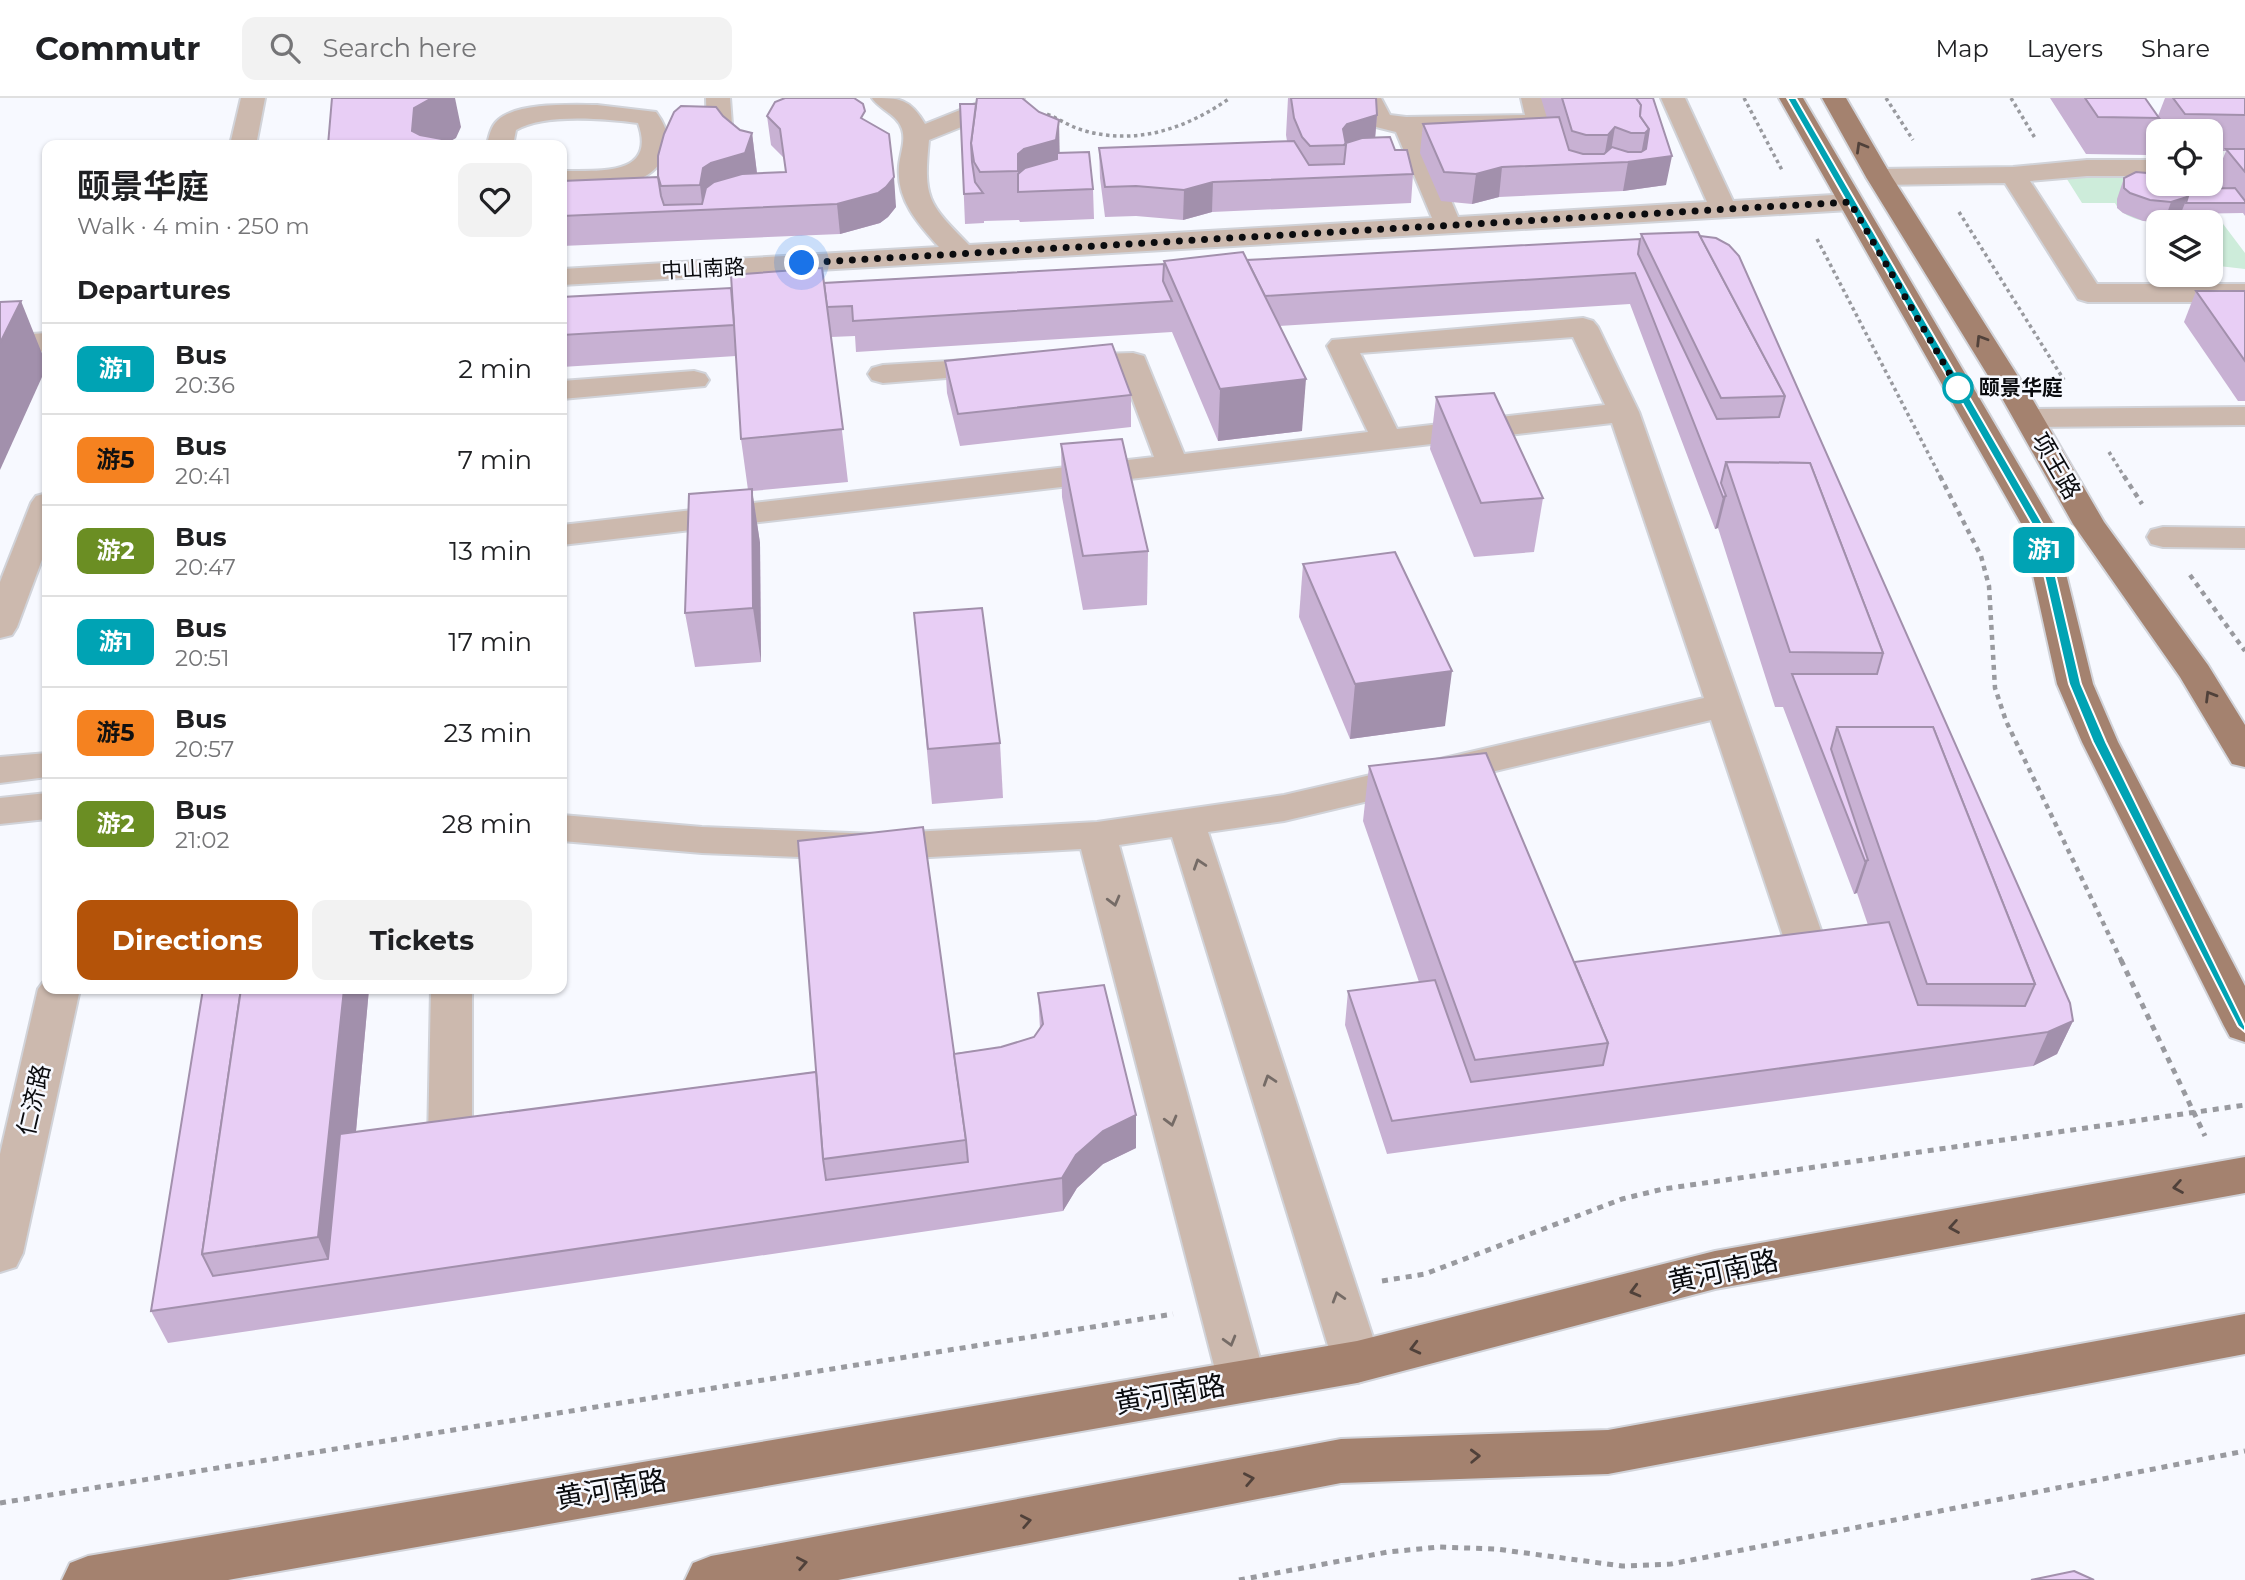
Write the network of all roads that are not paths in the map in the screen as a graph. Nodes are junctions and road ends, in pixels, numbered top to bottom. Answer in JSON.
{"nodes":[{"id":1,"x":253,"y":98,"type":"edge"},
{"id":2,"x":718,"y":98,"type":"edge"},
{"id":3,"x":884,"y":98,"type":"edge"},
{"id":4,"x":1369,"y":98,"type":"edge"},
{"id":5,"x":1533,"y":98,"type":"edge"},
{"id":6,"x":1673,"y":98,"type":"edge"},
{"id":7,"x":1791,"y":98,"type":"edge"},
{"id":8,"x":1834,"y":98,"type":"edge"},
{"id":9,"x":1001,"y":100,"type":"edge"},
{"id":10,"x":503,"y":124,"type":"edge"},
{"id":11,"x":1406,"y":125,"type":"junction"},
{"id":12,"x":917,"y":136,"type":"junction"},
{"id":13,"x":244,"y":140,"type":"edge"},
{"id":14,"x":655,"y":141,"type":"junction"},
{"id":15,"x":2146,"y":168,"type":"edge"},
{"id":16,"x":2223,"y":168,"type":"edge"},
{"id":17,"x":2245,"y":168,"type":"edge"},
{"id":18,"x":2013,"y":175,"type":"junction"},
{"id":19,"x":1879,"y":177,"type":"junction"},
{"id":20,"x":567,"y":180,"type":"edge"},
{"id":21,"x":1850,"y":202,"type":"junction"},
{"id":22,"x":1723,"y":209,"type":"junction"},
{"id":23,"x":1448,"y":225,"type":"junction"},
{"id":24,"x":962,"y":254,"type":"junction"},
{"id":25,"x":567,"y":277,"type":"edge"},
{"id":26,"x":2245,"y":293,"type":"edge"},
{"id":27,"x":42,"y":342,"type":"edge"},
{"id":28,"x":0,"y":345,"type":"edge"},
{"id":29,"x":883,"y":374,"type":"dead end"},
{"id":30,"x":694,"y":380,"type":"dead end"},
{"id":31,"x":567,"y":390,"type":"edge"},
{"id":32,"x":1625,"y":412,"type":"junction"},
{"id":33,"x":2245,"y":416,"type":"edge"},
{"id":34,"x":2029,"y":418,"type":"junction"},
{"id":35,"x":1387,"y":439,"type":"junction"},
{"id":36,"x":1172,"y":464,"type":"junction"},
{"id":37,"x":567,"y":534,"type":"edge"},
{"id":38,"x":2163,"y":537,"type":"road end"},
{"id":39,"x":2245,"y":538,"type":"edge"},
{"id":40,"x":40,"y":539,"type":"edge"},
{"id":41,"x":0,"y":542,"type":"edge"},
{"id":42,"x":0,"y":627,"type":"edge"},
{"id":43,"x":1724,"y":705,"type":"junction"},
{"id":44,"x":2245,"y":755,"type":"edge"},
{"id":45,"x":42,"y":766,"type":"edge"},
{"id":46,"x":0,"y":770,"type":"edge"},
{"id":47,"x":42,"y":807,"type":"edge"},
{"id":48,"x":0,"y":811,"type":"edge"},
{"id":49,"x":1186,"y":822,"type":"junction"},
{"id":50,"x":567,"y":828,"type":"edge"},
{"id":51,"x":1097,"y":835,"type":"junction"},
{"id":52,"x":1804,"y":939,"type":"edge"},
{"id":53,"x":58,"y":994,"type":"edge"},
{"id":54,"x":451,"y":994,"type":"edge"},
{"id":55,"x":2245,"y":1026,"type":"edge"},
{"id":56,"x":450,"y":1143,"type":"edge"},
{"id":57,"x":2236,"y":1177,"type":"edge"},
{"id":58,"x":0,"y":1253,"type":"edge"},
{"id":59,"x":2245,"y":1334,"type":"edge"},
{"id":60,"x":1357,"y":1362,"type":"junction"},
{"id":61,"x":1242,"y":1381,"type":"junction"},
{"id":62,"x":88,"y":1580,"type":"edge"},
{"id":63,"x":711,"y":1580,"type":"edge"}],
"edges":[{"from":1,"to":13,"type":"street"},
{"from":2,"to":14,"type":"street"},
{"from":3,"to":12,"type":"street"},
{"from":4,"to":11,"type":"street"},
{"from":5,"to":11,"type":"street"},
{"from":6,"to":22,"type":"street"},
{"from":7,"to":21,"type":"main road","name":"项王路"},
{"from":19,"to":8,"type":"main road","name":"项王路","one_way":true},
{"from":9,"to":12,"type":"street"},
{"from":10,"to":14,"type":"street"},
{"from":11,"to":23,"type":"street"},
{"from":12,"to":24,"type":"street"},
{"from":14,"to":20,"type":"street"},
{"from":15,"to":18,"type":"street"},
{"from":16,"to":17,"type":"street"},
{"from":18,"to":19,"type":"street"},
{"from":18,"to":26,"type":"street"},
{"from":34,"to":19,"type":"main road","name":"项王路","one_way":true},
{"from":21,"to":22,"type":"street","name":"中山南路"},
{"from":21,"to":55,"type":"main road","name":"项王路"},
{"from":22,"to":23,"type":"street","name":"中山南路"},
{"from":23,"to":24,"type":"street","name":"中山南路"},
{"from":24,"to":25,"type":"street","name":"中山南路"},
{"from":27,"to":28,"type":"street"},
{"from":29,"to":36,"type":"street"},
{"from":30,"to":31,"type":"street"},
{"from":32,"to":35,"type":"street"},
{"from":32,"to":35,"type":"street"},
{"from":32,"to":43,"type":"street"},
{"from":33,"to":34,"type":"street"},
{"from":44,"to":34,"type":"main road","name":"项王路","one_way":true},
{"from":35,"to":36,"type":"street"},
{"from":36,"to":37,"type":"street"},
{"from":38,"to":39,"type":"street"},
{"from":40,"to":41,"type":"street"},
{"from":40,"to":42,"type":"street"},
{"from":43,"to":49,"type":"street"},
{"from":43,"to":52,"type":"street"},
{"from":45,"to":46,"type":"street"},
{"from":47,"to":48,"type":"street"},
{"from":49,"to":51,"type":"street"},
{"from":60,"to":49,"type":"street","one_way":true},
{"from":50,"to":51,"type":"street"},
{"from":51,"to":61,"type":"street","one_way":true},
{"from":53,"to":58,"type":"street","name":"仁济路"},
{"from":54,"to":56,"type":"street"},
{"from":57,"to":60,"type":"main road","name":"黄河南路","one_way":true},
{"from":63,"to":59,"type":"main road","one_way":true},
{"from":60,"to":61,"type":"main road","name":"黄河南路"},
{"from":61,"to":62,"type":"main road","name":"黄河南路"}]}
